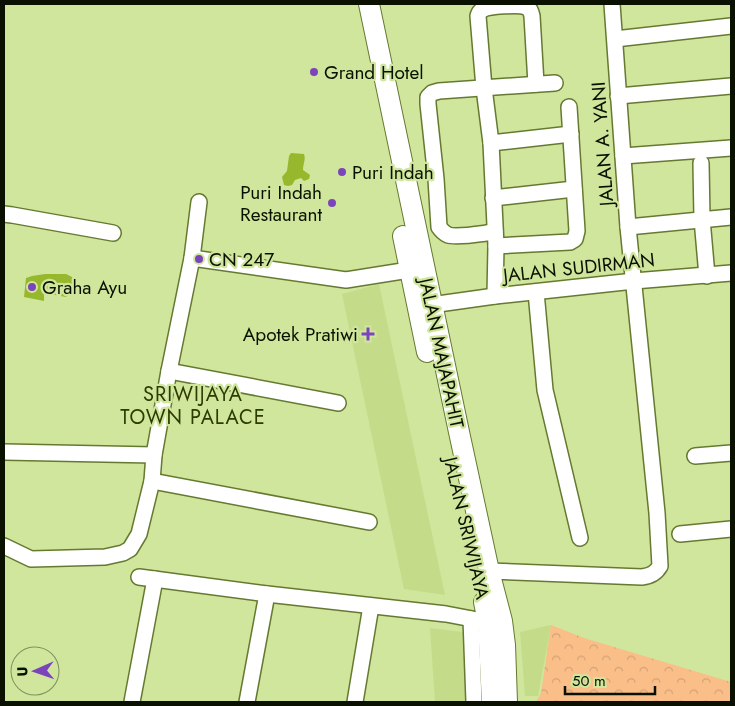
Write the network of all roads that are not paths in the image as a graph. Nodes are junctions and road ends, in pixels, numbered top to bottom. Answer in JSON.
{"nodes":[{"id":1,"x":355,"y":4,"type":"edge"},
{"id":2,"x":368,"y":4,"type":"edge"},
{"id":3,"x":612,"y":4,"type":"edge"},
{"id":4,"x":731,"y":26,"type":"edge"},
{"id":5,"x":615,"y":39,"type":"junction"},
{"id":6,"x":555,"y":83,"type":"dead end"},
{"id":7,"x":536,"y":84,"type":"junction"},
{"id":8,"x":731,"y":86,"type":"edge"},
{"id":9,"x":484,"y":88,"type":"junction"},
{"id":10,"x":618,"y":96,"type":"junction"},
{"id":11,"x":569,"y":108,"type":"dead end"},
{"id":12,"x":571,"y":134,"type":"junction"},
{"id":13,"x":491,"y":144,"type":"junction"},
{"id":14,"x":731,"y":148,"type":"edge"},
{"id":15,"x":623,"y":156,"type":"junction"},
{"id":16,"x":701,"y":163,"type":"dead end"},
{"id":17,"x":574,"y":189,"type":"junction"},
{"id":18,"x":493,"y":198,"type":"junction"},
{"id":19,"x":199,"y":202,"type":"dead end"},
{"id":20,"x":4,"y":214,"type":"edge"},
{"id":21,"x":731,"y":217,"type":"edge"},
{"id":22,"x":702,"y":219,"type":"junction"},
{"id":23,"x":628,"y":227,"type":"junction"},
{"id":24,"x":113,"y":233,"type":"dead end"},
{"id":25,"x":495,"y":239,"type":"junction"},
{"id":26,"x":192,"y":258,"type":"junction"},
{"id":27,"x":409,"y":270,"type":"junction"},
{"id":28,"x":731,"y":273,"type":"edge"},
{"id":29,"x":707,"y":276,"type":"junction"},
{"id":30,"x":634,"y":281,"type":"junction"},
{"id":31,"x":536,"y":292,"type":"junction"},
{"id":32,"x":495,"y":296,"type":"junction"},
{"id":33,"x":432,"y":305,"type":"junction"},
{"id":34,"x":169,"y":371,"type":"junction"},
{"id":35,"x":338,"y":404,"type":"dead end"},
{"id":36,"x":452,"y":433,"type":"junction"},
{"id":37,"x":4,"y":452,"type":"edge"},
{"id":38,"x":731,"y":453,"type":"edge"},
{"id":39,"x":154,"y":455,"type":"junction"},
{"id":40,"x":695,"y":456,"type":"dead end"},
{"id":41,"x":152,"y":481,"type":"junction"},
{"id":42,"x":369,"y":522,"type":"dead end"},
{"id":43,"x":731,"y":528,"type":"edge"},
{"id":44,"x":680,"y":534,"type":"dead end"},
{"id":45,"x":580,"y":538,"type":"dead end"},
{"id":46,"x":4,"y":546,"type":"edge"},
{"id":47,"x":489,"y":571,"type":"junction"},
{"id":48,"x":139,"y":577,"type":"dead end"},
{"id":49,"x":155,"y":579,"type":"junction"},
{"id":50,"x":267,"y":594,"type":"junction"},
{"id":51,"x":371,"y":606,"type":"junction"},
{"id":52,"x":480,"y":620,"type":"junction"},
{"id":53,"x":132,"y":702,"type":"edge"},
{"id":54,"x":247,"y":702,"type":"edge"},
{"id":55,"x":355,"y":702,"type":"edge"},
{"id":56,"x":474,"y":702,"type":"edge"},
{"id":57,"x":492,"y":702,"type":"edge"},
{"id":58,"x":507,"y":702,"type":"edge"}],
"edges":[{"from":1,"to":27,"type":"main road","name":"JALAN SRIWIJAYA"},
{"from":2,"to":33,"type":"main road","name":"JALAN MAJAPAHIT"},
{"from":3,"to":5,"type":"street","name":"JALAN A. YANI"},
{"from":4,"to":5,"type":"street"},
{"from":5,"to":10,"type":"street","name":"JALAN A. YANI"},
{"from":6,"to":7,"type":"street"},
{"from":7,"to":9,"type":"street"},
{"from":7,"to":9,"type":"street"},
{"from":8,"to":10,"type":"street"},
{"from":9,"to":13,"type":"street"},
{"from":9,"to":25,"type":"street"},
{"from":10,"to":15,"type":"street","name":"JALAN A. YANI"},
{"from":11,"to":12,"type":"street"},
{"from":12,"to":13,"type":"street"},
{"from":12,"to":17,"type":"street"},
{"from":13,"to":18,"type":"street"},
{"from":14,"to":15,"type":"street"},
{"from":15,"to":23,"type":"street","name":"JALAN A. YANI"},
{"from":16,"to":22,"type":"street"},
{"from":17,"to":18,"type":"street"},
{"from":17,"to":25,"type":"street"},
{"from":18,"to":25,"type":"street"},
{"from":19,"to":26,"type":"street"},
{"from":20,"to":24,"type":"street"},
{"from":21,"to":22,"type":"street"},
{"from":22,"to":23,"type":"street"},
{"from":22,"to":29,"type":"street"},
{"from":23,"to":30,"type":"street","name":"JALAN A. YANI"},
{"from":25,"to":32,"type":"street"},
{"from":26,"to":27,"type":"street"},
{"from":26,"to":34,"type":"street"},
{"from":27,"to":36,"type":"main road","name":"JALAN SRIWIJAYA"},
{"from":28,"to":29,"type":"street","name":"JALAN SUDIRMAN"},
{"from":29,"to":30,"type":"street","name":"JALAN SUDIRMAN"},
{"from":30,"to":31,"type":"street","name":"JALAN SUDIRMAN"},
{"from":30,"to":47,"type":"street","name":"JALAN A. YANI"},
{"from":31,"to":32,"type":"street","name":"JALAN SUDIRMAN"},
{"from":31,"to":45,"type":"street"},
{"from":32,"to":33,"type":"street","name":"JALAN SUDIRMAN"},
{"from":33,"to":36,"type":"main road","name":"JALAN MAJAPAHIT"},
{"from":34,"to":35,"type":"street"},
{"from":34,"to":39,"type":"street"},
{"from":36,"to":47,"type":"main road","name":"JALAN MAJAPAHIT"},
{"from":36,"to":52,"type":"main road","name":"JALAN SRIWIJAYA"},
{"from":37,"to":39,"type":"street"},
{"from":38,"to":40,"type":"street"},
{"from":39,"to":41,"type":"street"},
{"from":41,"to":42,"type":"street"},
{"from":41,"to":46,"type":"street"},
{"from":43,"to":44,"type":"street"},
{"from":47,"to":58,"type":"main road","name":"JALAN MAJAPAHIT"},
{"from":48,"to":49,"type":"street"},
{"from":49,"to":50,"type":"street"},
{"from":49,"to":53,"type":"street"},
{"from":50,"to":51,"type":"street"},
{"from":50,"to":54,"type":"street"},
{"from":51,"to":52,"type":"street"},
{"from":51,"to":55,"type":"street"},
{"from":52,"to":56,"type":"street"},
{"from":52,"to":57,"type":"main road","name":"JALAN SRIWIJAYA"}]}
